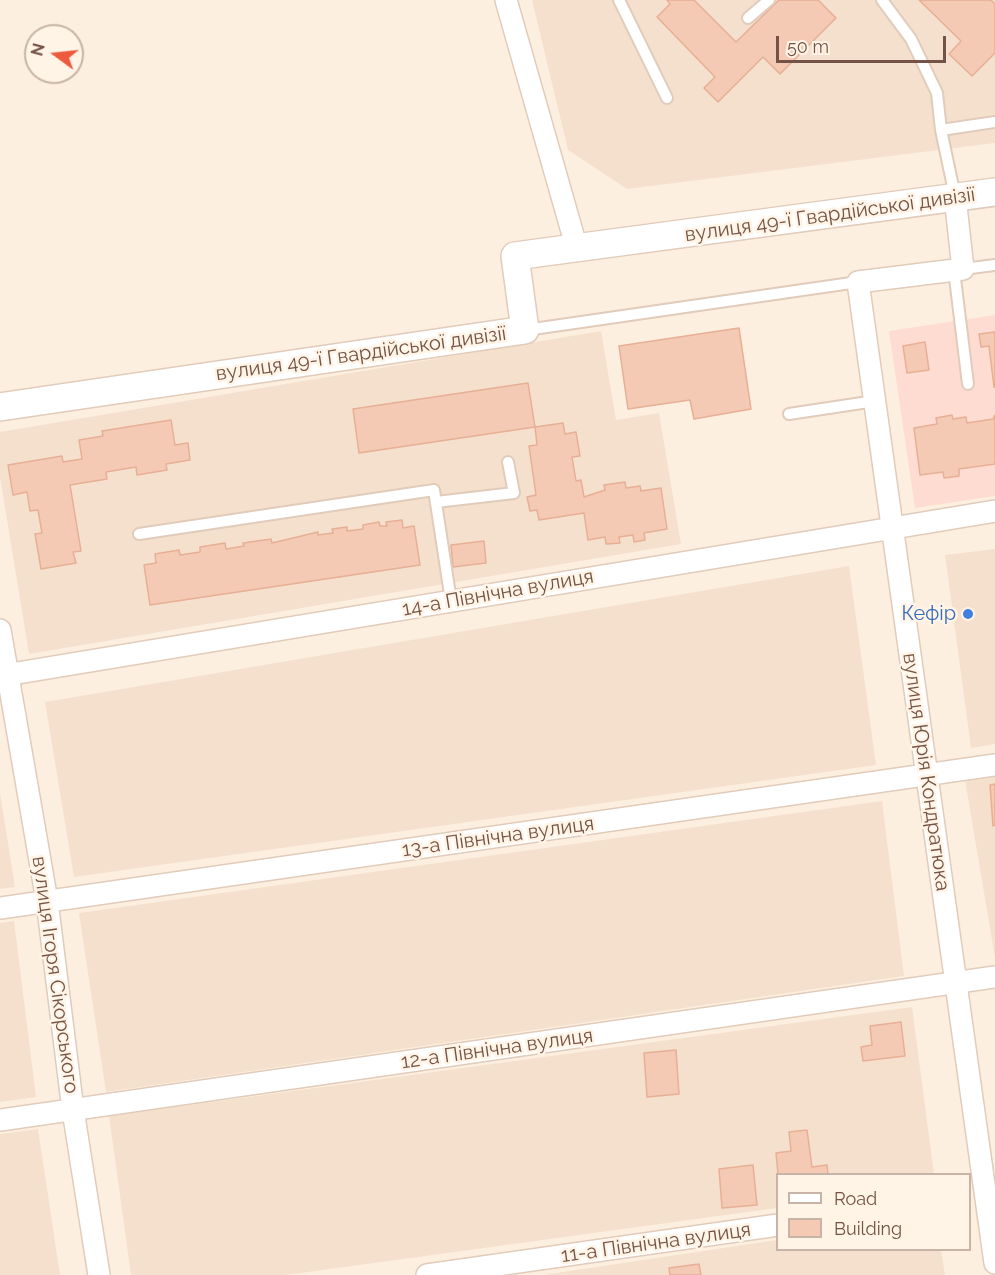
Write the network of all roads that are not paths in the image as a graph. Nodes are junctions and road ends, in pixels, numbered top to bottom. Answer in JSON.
{"nodes":[{"id":1,"x":506,"y":0,"type":"edge"},
{"id":2,"x":619,"y":0,"type":"edge"},
{"id":3,"x":770,"y":0,"type":"edge"},
{"id":4,"x":882,"y":0,"type":"edge"},
{"id":5,"x":748,"y":18,"type":"dead end"},
{"id":6,"x":667,"y":98,"type":"dead end"},
{"id":7,"x":995,"y":122,"type":"edge"},
{"id":8,"x":941,"y":130,"type":"junction"},
{"id":9,"x":995,"y":192,"type":"edge"},
{"id":10,"x":955,"y":197,"type":"junction"},
{"id":11,"x":577,"y":249,"type":"junction"},
{"id":12,"x":995,"y":265,"type":"edge"},
{"id":13,"x":959,"y":270,"type":"junction"},
{"id":14,"x":858,"y":282,"type":"junction"},
{"id":15,"x":525,"y":330,"type":"junction"},
{"id":16,"x":968,"y":384,"type":"dead end"},
{"id":17,"x":875,"y":401,"type":"junction"},
{"id":18,"x":0,"y":407,"type":"edge"},
{"id":19,"x":789,"y":414,"type":"dead end"},
{"id":20,"x":508,"y":462,"type":"dead end"},
{"id":21,"x":436,"y":502,"type":"junction"},
{"id":22,"x":995,"y":511,"type":"edge"},
{"id":23,"x":892,"y":526,"type":"junction"},
{"id":24,"x":139,"y":534,"type":"dead end"},
{"id":25,"x":452,"y":602,"type":"junction"},
{"id":26,"x":0,"y":630,"type":"edge"},
{"id":27,"x":4,"y":675,"type":"edge"},
{"id":28,"x":995,"y":765,"type":"edge"},
{"id":29,"x":926,"y":776,"type":"junction"},
{"id":30,"x":47,"y":901,"type":"junction"},
{"id":31,"x":0,"y":908,"type":"edge"},
{"id":32,"x":995,"y":978,"type":"edge"},
{"id":33,"x":958,"y":982,"type":"junction"},
{"id":34,"x":73,"y":1110,"type":"junction"},
{"id":35,"x":0,"y":1120,"type":"edge"},
{"id":36,"x":984,"y":1196,"type":"edge"},
{"id":37,"x":776,"y":1226,"type":"edge"},
{"id":38,"x":995,"y":1263,"type":"edge"},
{"id":39,"x":99,"y":1275,"type":"edge"},
{"id":40,"x":427,"y":1275,"type":"edge"}],
"edges":[{"from":1,"to":11,"type":"street"},
{"from":2,"to":6,"type":"lane"},
{"from":3,"to":5,"type":"lane"},
{"from":4,"to":8,"type":"lane"},
{"from":7,"to":8,"type":"lane"},
{"from":8,"to":10,"type":"lane"},
{"from":9,"to":10,"type":"street","name":"вулиця 49-ї Гвардійської дивізії"},
{"from":10,"to":11,"type":"street","name":"вулиця 49-ї Гвардійської дивізії"},
{"from":10,"to":13,"type":"street"},
{"from":11,"to":15,"type":"street","name":"вулиця 49-ї Гвардійської дивізії"},
{"from":12,"to":13,"type":"lane"},
{"from":13,"to":14,"type":"street"},
{"from":13,"to":16,"type":"lane"},
{"from":14,"to":15,"type":"lane"},
{"from":14,"to":17,"type":"street","name":"вулиця Юрія Кондратюка"},
{"from":15,"to":18,"type":"street","name":"вулиця 49-ї Гвардійської дивізії"},
{"from":17,"to":19,"type":"lane"},
{"from":17,"to":23,"type":"street","name":"вулиця Юрія Кондратюка"},
{"from":20,"to":21,"type":"lane"},
{"from":21,"to":24,"type":"lane"},
{"from":21,"to":25,"type":"lane"},
{"from":22,"to":23,"type":"street","name":"14-а Північна вулиця"},
{"from":23,"to":25,"type":"street","name":"14-а Північна вулиця"},
{"from":23,"to":29,"type":"street","name":"вулиця Юрія Кондратюка"},
{"from":25,"to":27,"type":"street","name":"14-а Північна вулиця"},
{"from":26,"to":27,"type":"street","name":"вулиця Ігоря Сікорського"},
{"from":27,"to":30,"type":"street","name":"вулиця Ігоря Сікорського"},
{"from":28,"to":29,"type":"street","name":"13-а Північна вулиця"},
{"from":29,"to":30,"type":"street","name":"13-а Північна вулиця"},
{"from":29,"to":33,"type":"street","name":"вулиця Юрія Кондратюка"},
{"from":30,"to":31,"type":"street","name":"13-а Північна вулиця"},
{"from":30,"to":34,"type":"street","name":"вулиця Ігоря Сікорського"},
{"from":32,"to":33,"type":"street","name":"12-а Північна вулиця"},
{"from":33,"to":34,"type":"street","name":"12-а Північна вулиця"},
{"from":33,"to":36,"type":"street","name":"вулиця Юрія Кондратюка"},
{"from":34,"to":35,"type":"street","name":"12-а Північна вулиця"},
{"from":34,"to":39,"type":"street","name":"вулиця Ігоря Сікорського"},
{"from":36,"to":38,"type":"street","name":"вулиця Юрія Кондратюка"},
{"from":37,"to":40,"type":"street","name":"11-а Північна вулиця"}]}
